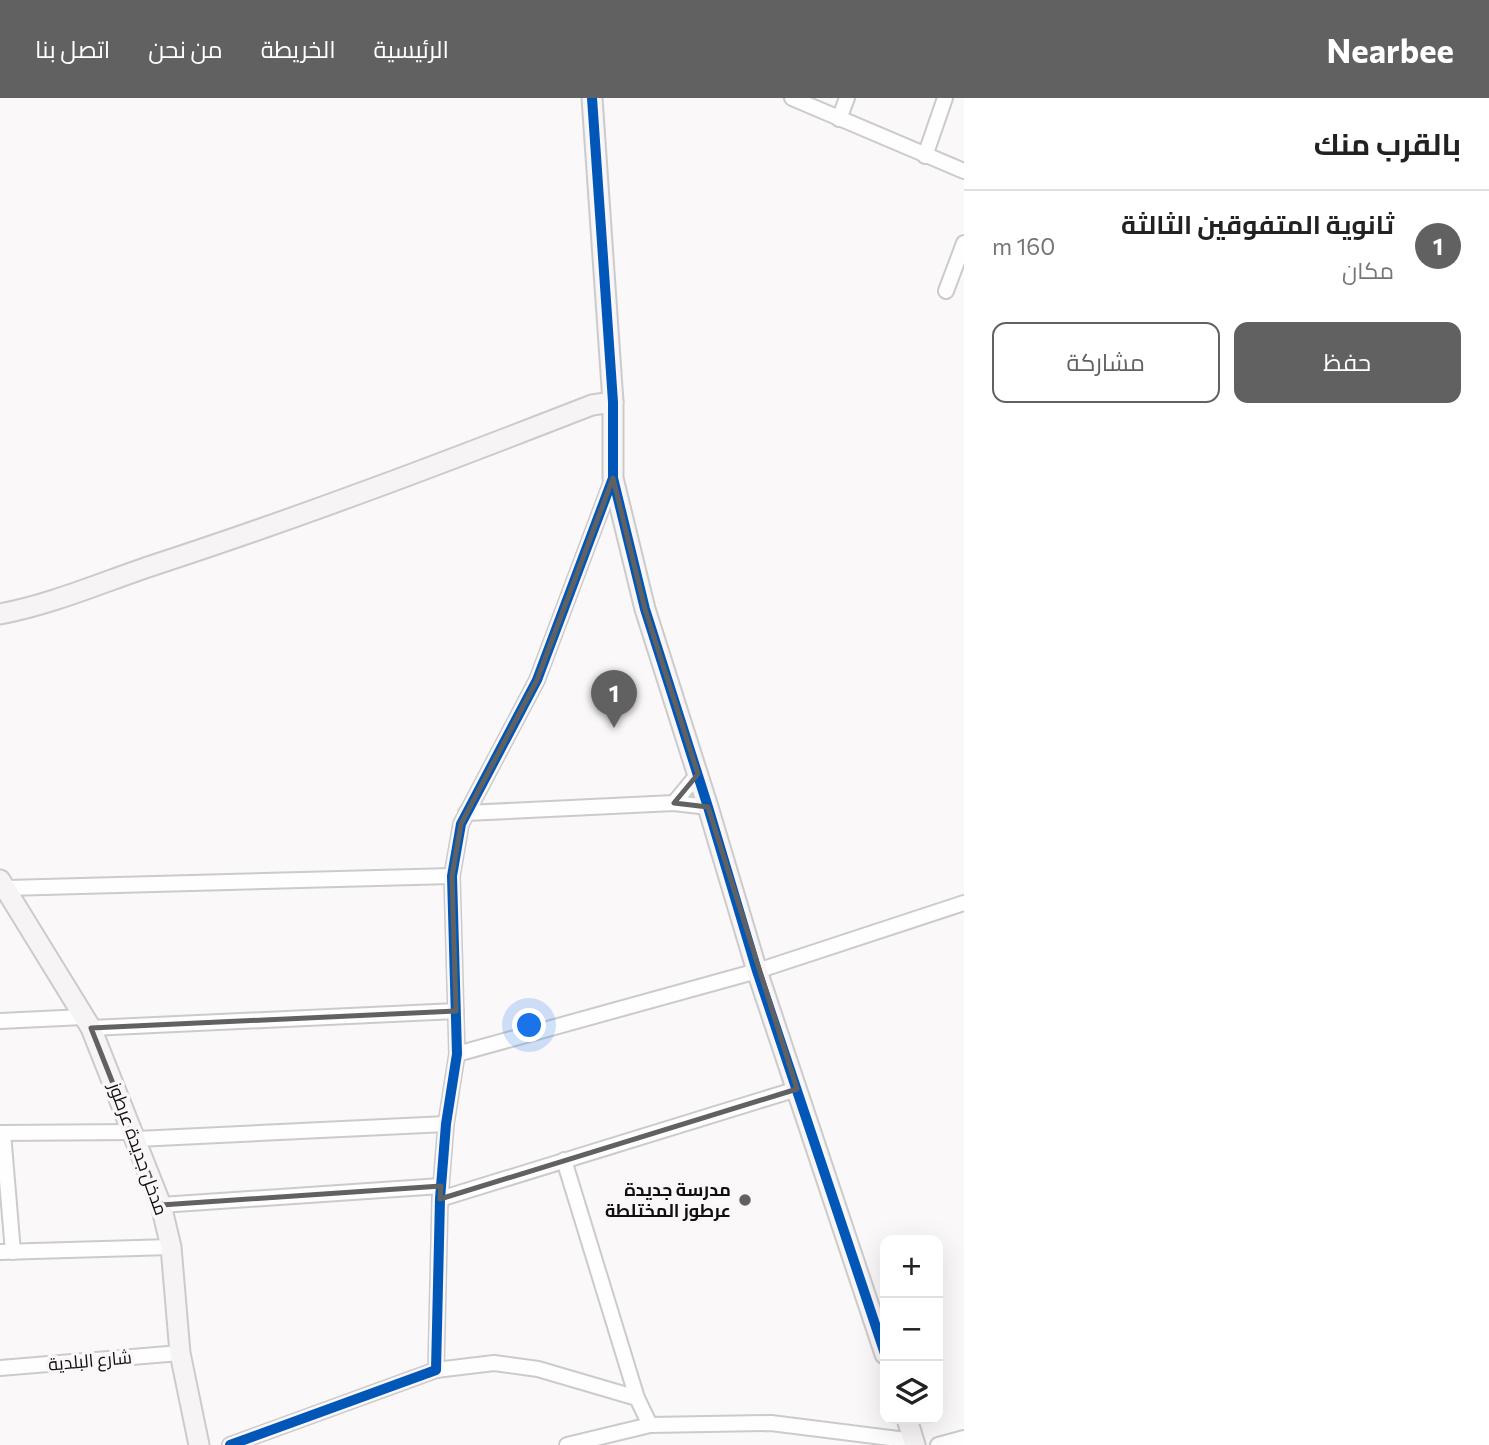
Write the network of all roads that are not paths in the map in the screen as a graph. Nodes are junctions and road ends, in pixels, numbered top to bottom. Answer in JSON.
{"nodes":[{"id":1,"x":593,"y":98,"type":"edge"},
{"id":2,"x":792,"y":98,"type":"edge"},
{"id":3,"x":848,"y":98,"type":"edge"},
{"id":4,"x":945,"y":98,"type":"edge"},
{"id":5,"x":839,"y":119,"type":"junction"},
{"id":6,"x":925,"y":156,"type":"junction"},
{"id":7,"x":964,"y":171,"type":"edge"},
{"id":8,"x":964,"y":244,"type":"edge"},
{"id":9,"x":946,"y":291,"type":"dead end"},
{"id":10,"x":613,"y":402,"type":"junction"},
{"id":11,"x":612,"y":478,"type":"junction"},
{"id":12,"x":0,"y":614,"type":"edge"},
{"id":13,"x":698,"y":775,"type":"junction"},
{"id":14,"x":674,"y":803,"type":"junction"},
{"id":15,"x":709,"y":807,"type":"junction"},
{"id":16,"x":466,"y":813,"type":"junction"},
{"id":17,"x":452,"y":876,"type":"junction"},
{"id":18,"x":3,"y":884,"type":"edge"},
{"id":19,"x":964,"y":903,"type":"edge"},
{"id":20,"x":757,"y":971,"type":"junction"},
{"id":21,"x":456,"y":1011,"type":"junction"},
{"id":22,"x":0,"y":1021,"type":"edge"},
{"id":23,"x":87,"y":1023,"type":"junction"},
{"id":24,"x":457,"y":1054,"type":"junction"},
{"id":25,"x":797,"y":1089,"type":"junction"},
{"id":26,"x":446,"y":1124,"type":"junction"},
{"id":27,"x":1,"y":1133,"type":"edge"},
{"id":28,"x":135,"y":1135,"type":"junction"},
{"id":29,"x":564,"y":1160,"type":"junction"},
{"id":30,"x":441,"y":1193,"type":"junction"},
{"id":31,"x":161,"y":1205,"type":"junction"},
{"id":32,"x":171,"y":1247,"type":"junction"},
{"id":33,"x":6,"y":1252,"type":"edge"},
{"id":34,"x":880,"y":1339,"type":"edge"},
{"id":35,"x":180,"y":1353,"type":"junction"},
{"id":36,"x":0,"y":1368,"type":"edge"},
{"id":37,"x":436,"y":1370,"type":"junction"},
{"id":38,"x":637,"y":1398,"type":"junction"},
{"id":39,"x":909,"y":1424,"type":"edge"},
{"id":40,"x":650,"y":1425,"type":"junction"},
{"id":41,"x":964,"y":1438,"type":"edge"},
{"id":42,"x":915,"y":1443,"type":"edge"},
{"id":43,"x":199,"y":1445,"type":"edge"},
{"id":44,"x":230,"y":1445,"type":"edge"},
{"id":45,"x":566,"y":1445,"type":"edge"},
{"id":46,"x":938,"y":1445,"type":"edge"}],
"edges":[{"from":1,"to":10,"type":"street"},
{"from":2,"to":5,"type":"street"},
{"from":3,"to":5,"type":"street"},
{"from":4,"to":6,"type":"street"},
{"from":5,"to":6,"type":"street"},
{"from":6,"to":7,"type":"street"},
{"from":8,"to":9,"type":"street"},
{"from":10,"to":11,"type":"street"},
{"from":10,"to":12,"type":"street"},
{"from":11,"to":13,"type":"street"},
{"from":11,"to":16,"type":"street"},
{"from":13,"to":14,"type":"street"},
{"from":13,"to":15,"type":"street"},
{"from":14,"to":15,"type":"street"},
{"from":14,"to":16,"type":"street"},
{"from":15,"to":20,"type":"street"},
{"from":16,"to":17,"type":"street"},
{"from":17,"to":18,"type":"street"},
{"from":17,"to":21,"type":"street"},
{"from":18,"to":23,"type":"street","name":"مدخل جديدة عرطوز"},
{"from":19,"to":20,"type":"street"},
{"from":20,"to":24,"type":"street"},
{"from":20,"to":25,"type":"street"},
{"from":21,"to":23,"type":"street"},
{"from":21,"to":24,"type":"street"},
{"from":22,"to":23,"type":"street"},
{"from":23,"to":28,"type":"street","name":"مدخل جديدة عرطوز"},
{"from":24,"to":26,"type":"street"},
{"from":25,"to":29,"type":"street"},
{"from":25,"to":34,"type":"street"},
{"from":26,"to":28,"type":"street"},
{"from":26,"to":30,"type":"street"},
{"from":27,"to":28,"type":"street"},
{"from":27,"to":33,"type":"street"},
{"from":28,"to":31,"type":"street","name":"مدخل جديدة عرطوز"},
{"from":29,"to":30,"type":"street"},
{"from":29,"to":38,"type":"street"},
{"from":30,"to":31,"type":"street"},
{"from":30,"to":37,"type":"street"},
{"from":31,"to":32,"type":"street","name":"مدخل جديدة عرطوز"},
{"from":32,"to":33,"type":"street"},
{"from":32,"to":35,"type":"street","name":"مدخل جديدة عرطوز"},
{"from":35,"to":36,"type":"street","name":"شارع البلدية"},
{"from":35,"to":43,"type":"street","name":"مدخل جديدة عرطوز"},
{"from":37,"to":38,"type":"street"},
{"from":37,"to":44,"type":"street"},
{"from":38,"to":40,"type":"street"},
{"from":39,"to":42,"type":"street"},
{"from":40,"to":42,"type":"street"},
{"from":40,"to":45,"type":"street"},
{"from":41,"to":46,"type":"street"}]}
